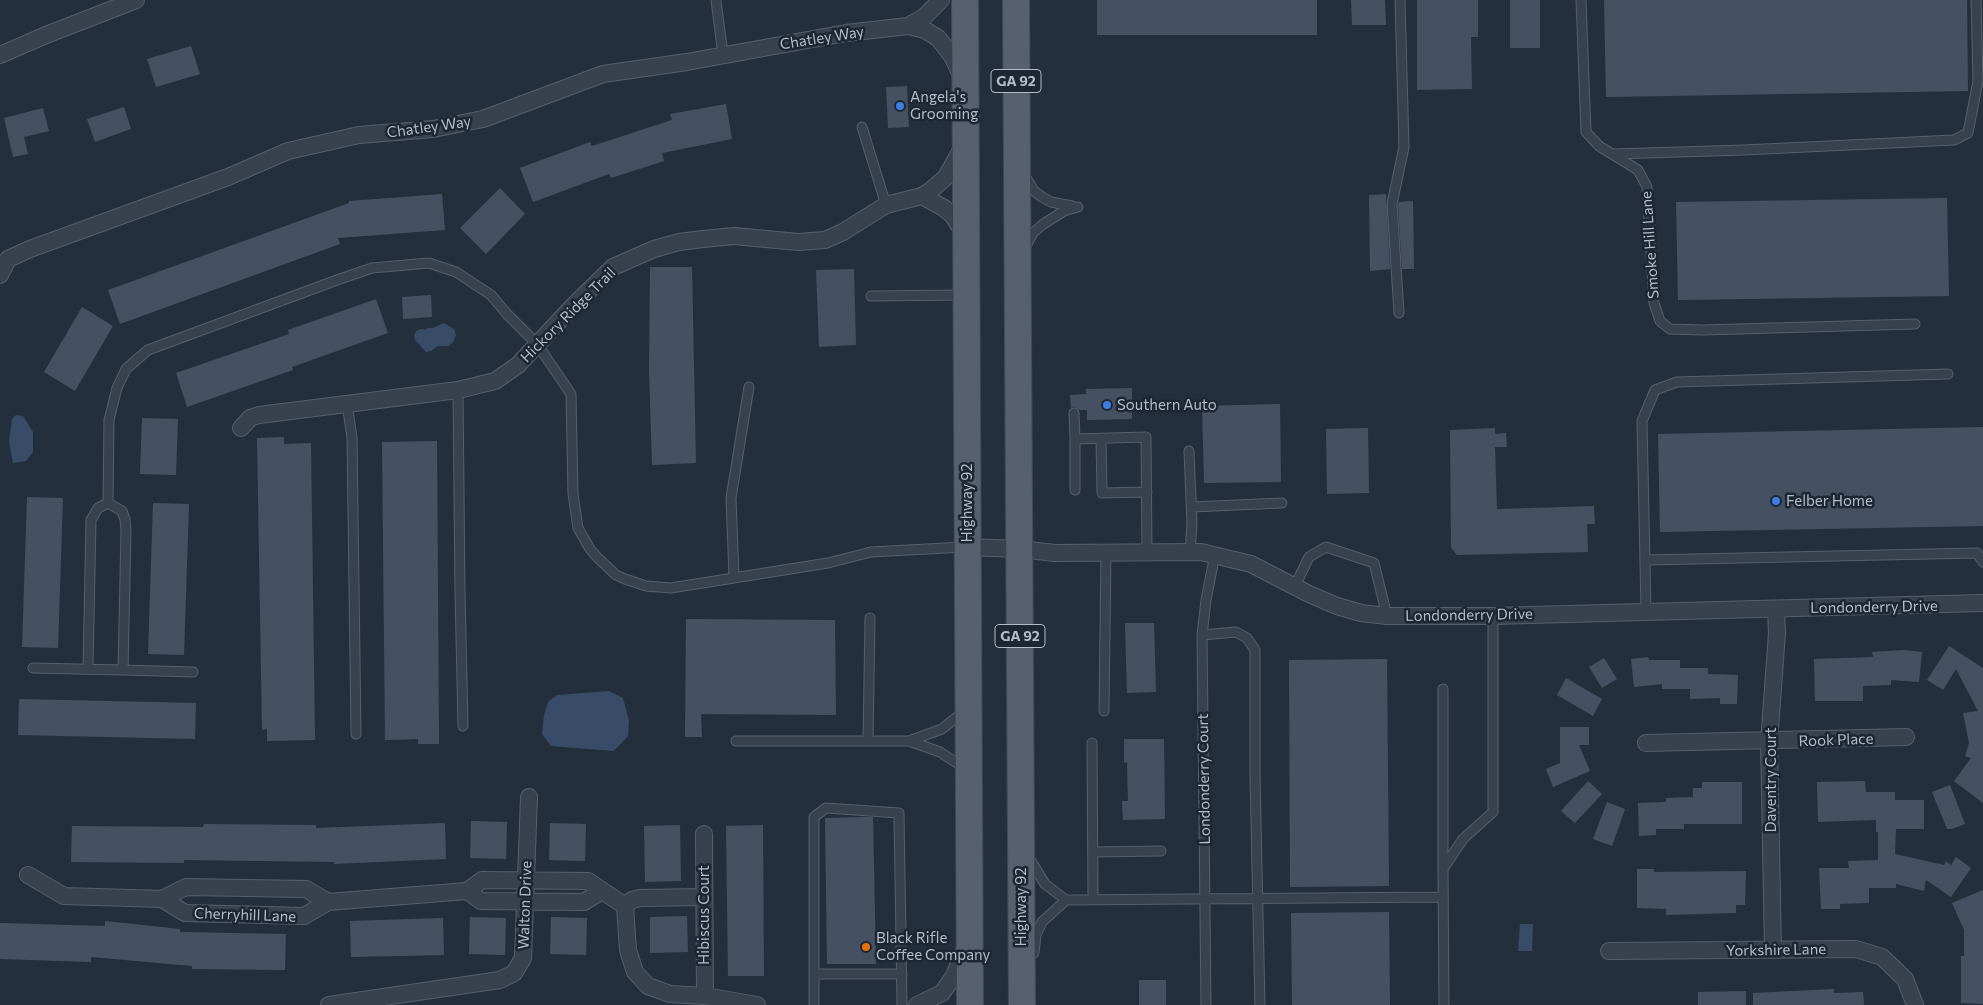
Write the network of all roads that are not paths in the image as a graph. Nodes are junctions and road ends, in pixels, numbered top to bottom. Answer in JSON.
{"nodes":[{"id":1,"x":136,"y":0,"type":"edge"},
{"id":2,"x":716,"y":0,"type":"edge"},
{"id":3,"x":941,"y":0,"type":"edge"},
{"id":4,"x":965,"y":0,"type":"edge"},
{"id":5,"x":1016,"y":0,"type":"edge"},
{"id":6,"x":1400,"y":0,"type":"edge"},
{"id":7,"x":1581,"y":0,"type":"edge"},
{"id":8,"x":1976,"y":0,"type":"edge"},
{"id":9,"x":908,"y":26,"type":"junction"},
{"id":10,"x":0,"y":55,"type":"edge"},
{"id":11,"x":723,"y":55,"type":"junction"},
{"id":12,"x":965,"y":87,"type":"junction"},
{"id":13,"x":862,"y":127,"type":"dead end"},
{"id":14,"x":965,"y":142,"type":"junction"},
{"id":15,"x":1613,"y":154,"type":"junction"},
{"id":16,"x":1017,"y":162,"type":"junction"},
{"id":17,"x":922,"y":196,"type":"junction"},
{"id":18,"x":886,"y":205,"type":"junction"},
{"id":19,"x":966,"y":236,"type":"junction"},
{"id":20,"x":1018,"y":266,"type":"junction"},
{"id":21,"x":0,"y":275,"type":"edge"},
{"id":22,"x":966,"y":295,"type":"junction"},
{"id":23,"x":871,"y":296,"type":"dead end"},
{"id":24,"x":1399,"y":313,"type":"dead end"},
{"id":25,"x":1915,"y":324,"type":"dead end"},
{"id":26,"x":537,"y":344,"type":"junction"},
{"id":27,"x":1948,"y":374,"type":"dead end"},
{"id":28,"x":749,"y":387,"type":"dead end"},
{"id":29,"x":458,"y":390,"type":"junction"},
{"id":30,"x":347,"y":403,"type":"junction"},
{"id":31,"x":1074,"y":413,"type":"dead end"},
{"id":32,"x":241,"y":428,"type":"dead end"},
{"id":33,"x":1075,"y":439,"type":"junction"},
{"id":34,"x":1101,"y":439,"type":"junction"},
{"id":35,"x":1190,"y":451,"type":"dead end"},
{"id":36,"x":1075,"y":490,"type":"dead end"},
{"id":37,"x":1146,"y":492,"type":"junction"},
{"id":38,"x":108,"y":503,"type":"junction"},
{"id":39,"x":1282,"y":504,"type":"dead end"},
{"id":40,"x":1192,"y":507,"type":"junction"},
{"id":41,"x":967,"y":547,"type":"junction"},
{"id":42,"x":1019,"y":549,"type":"junction"},
{"id":43,"x":1147,"y":551,"type":"junction"},
{"id":44,"x":1106,"y":552,"type":"junction"},
{"id":45,"x":1190,"y":552,"type":"junction"},
{"id":46,"x":1215,"y":554,"type":"junction"},
{"id":47,"x":1646,"y":560,"type":"junction"},
{"id":48,"x":1983,"y":562,"type":"edge"},
{"id":49,"x":734,"y":577,"type":"junction"},
{"id":50,"x":1296,"y":586,"type":"junction"},
{"id":51,"x":1983,"y":603,"type":"edge"},
{"id":52,"x":1776,"y":609,"type":"junction"},
{"id":53,"x":1646,"y":611,"type":"junction"},
{"id":54,"x":1387,"y":616,"type":"junction"},
{"id":55,"x":1493,"y":616,"type":"junction"},
{"id":56,"x":870,"y":618,"type":"dead end"},
{"id":57,"x":1202,"y":635,"type":"junction"},
{"id":58,"x":33,"y":668,"type":"dead end"},
{"id":59,"x":88,"y":669,"type":"junction"},
{"id":60,"x":122,"y":670,"type":"junction"},
{"id":61,"x":193,"y":672,"type":"dead end"},
{"id":62,"x":1443,"y":689,"type":"dead end"},
{"id":63,"x":969,"y":708,"type":"junction"},
{"id":64,"x":1104,"y":711,"type":"dead end"},
{"id":65,"x":463,"y":726,"type":"dead end"},
{"id":66,"x":356,"y":734,"type":"dead end"},
{"id":67,"x":1906,"y":738,"type":"dead end"},
{"id":68,"x":736,"y":740,"type":"dead end"},
{"id":69,"x":868,"y":741,"type":"junction"},
{"id":70,"x":909,"y":741,"type":"junction"},
{"id":71,"x":1092,"y":742,"type":"dead end"},
{"id":72,"x":1769,"y":742,"type":"junction"},
{"id":73,"x":1646,"y":743,"type":"dead end"},
{"id":74,"x":969,"y":771,"type":"junction"},
{"id":75,"x":529,"y":797,"type":"dead end"},
{"id":76,"x":704,"y":834,"type":"dead end"},
{"id":77,"x":1020,"y":843,"type":"junction"},
{"id":78,"x":1161,"y":851,"type":"dead end"},
{"id":79,"x":1093,"y":852,"type":"junction"},
{"id":80,"x":1443,"y":870,"type":"junction"},
{"id":81,"x":28,"y":875,"type":"dead end"},
{"id":82,"x":526,"y":879,"type":"junction"},
{"id":83,"x":467,"y":891,"type":"junction"},
{"id":84,"x":602,"y":891,"type":"junction"},
{"id":85,"x":704,"y":897,"type":"junction"},
{"id":86,"x":1443,"y":897,"type":"junction"},
{"id":87,"x":1258,"y":898,"type":"junction"},
{"id":88,"x":162,"y":899,"type":"junction"},
{"id":89,"x":1066,"y":900,"type":"junction"},
{"id":90,"x":1094,"y":900,"type":"junction"},
{"id":91,"x":1206,"y":900,"type":"junction"},
{"id":92,"x":526,"y":901,"type":"junction"},
{"id":93,"x":328,"y":902,"type":"junction"},
{"id":94,"x":625,"y":906,"type":"junction"},
{"id":95,"x":970,"y":938,"type":"junction"},
{"id":96,"x":1773,"y":950,"type":"junction"},
{"id":97,"x":1609,"y":951,"type":"dead end"},
{"id":98,"x":1034,"y":962,"type":"dead end"},
{"id":99,"x":814,"y":974,"type":"junction"},
{"id":100,"x":902,"y":974,"type":"junction"},
{"id":101,"x":705,"y":996,"type":"junction"},
{"id":102,"x":329,"y":1005,"type":"edge"},
{"id":103,"x":757,"y":1005,"type":"edge"},
{"id":104,"x":814,"y":1005,"type":"edge"},
{"id":105,"x":902,"y":1005,"type":"edge"},
{"id":106,"x":917,"y":1005,"type":"edge"},
{"id":107,"x":970,"y":1005,"type":"edge"},
{"id":108,"x":1022,"y":1005,"type":"edge"},
{"id":109,"x":1206,"y":1005,"type":"edge"},
{"id":110,"x":1260,"y":1005,"type":"edge"},
{"id":111,"x":1444,"y":1005,"type":"edge"},
{"id":112,"x":1915,"y":1005,"type":"edge"}],
"edges":[{"from":1,"to":10,"type":"street"},
{"from":2,"to":11,"type":"lane"},
{"from":3,"to":9,"type":"street","name":"Chatley Way"},
{"from":4,"to":12,"type":"main road","name":"Highway 92"},
{"from":5,"to":16,"type":"main road","name":"Highway 92","number":"GA 92"},
{"from":6,"to":24,"type":"lane"},
{"from":7,"to":15,"type":"lane","name":"Smoke Hill Lane"},
{"from":8,"to":15,"type":"lane"},
{"from":9,"to":11,"type":"street","name":"Chatley Way"},
{"from":9,"to":12,"type":"street","name":"Chatley Way"},
{"from":11,"to":21,"type":"street","name":"Chatley Way"},
{"from":12,"to":14,"type":"main road","name":"Highway 92"},
{"from":13,"to":18,"type":"lane"},
{"from":14,"to":17,"type":"street","name":"Hickory Ridge Trail"},
{"from":14,"to":19,"type":"main road","name":"Highway 92"},
{"from":15,"to":25,"type":"lane","name":"Smoke Hill Lane"},
{"from":16,"to":20,"type":"main road","name":"Highway 92","number":"GA 92"},
{"from":16,"to":20,"type":"lane"},
{"from":17,"to":18,"type":"street","name":"Hickory Ridge Trail"},
{"from":17,"to":19,"type":"street"},
{"from":18,"to":26,"type":"street","name":"Hickory Ridge Trail"},
{"from":19,"to":22,"type":"main road","name":"Highway 92"},
{"from":20,"to":42,"type":"main road","name":"Highway 92","number":"GA 92"},
{"from":22,"to":23,"type":"lane"},
{"from":22,"to":41,"type":"main road","name":"Highway 92"},
{"from":26,"to":29,"type":"street","name":"Hickory Ridge Trail"},
{"from":26,"to":38,"type":"lane"},
{"from":26,"to":49,"type":"lane"},
{"from":27,"to":47,"type":"lane"},
{"from":28,"to":49,"type":"lane"},
{"from":29,"to":30,"type":"street","name":"Hickory Ridge Trail"},
{"from":29,"to":65,"type":"lane"},
{"from":30,"to":32,"type":"street","name":"Hickory Ridge Trail"},
{"from":30,"to":66,"type":"lane"},
{"from":31,"to":33,"type":"lane"},
{"from":33,"to":34,"type":"lane"},
{"from":33,"to":36,"type":"lane"},
{"from":34,"to":37,"type":"lane"},
{"from":34,"to":37,"type":"lane"},
{"from":35,"to":40,"type":"lane"},
{"from":37,"to":43,"type":"lane"},
{"from":38,"to":59,"type":"lane"},
{"from":38,"to":60,"type":"lane"},
{"from":39,"to":40,"type":"lane"},
{"from":40,"to":45,"type":"lane"},
{"from":41,"to":42,"type":"street","name":"Londonderry Drive"},
{"from":41,"to":49,"type":"lane"},
{"from":41,"to":63,"type":"main road","name":"Highway 92"},
{"from":42,"to":44,"type":"street","name":"Londonderry Drive"},
{"from":42,"to":77,"type":"main road","name":"Highway 92","number":"GA 92"},
{"from":43,"to":44,"type":"street","name":"Londonderry Drive"},
{"from":43,"to":45,"type":"street","name":"Londonderry Drive"},
{"from":44,"to":64,"type":"lane"},
{"from":45,"to":46,"type":"street","name":"Londonderry Drive"},
{"from":46,"to":50,"type":"street","name":"Londonderry Drive"},
{"from":46,"to":57,"type":"lane","name":"Londonderry Court"},
{"from":47,"to":48,"type":"lane"},
{"from":47,"to":53,"type":"lane"},
{"from":50,"to":54,"type":"street","name":"Londonderry Drive"},
{"from":50,"to":54,"type":"lane"},
{"from":51,"to":52,"type":"street","name":"Londonderry Drive"},
{"from":52,"to":53,"type":"street","name":"Londonderry Drive"},
{"from":52,"to":72,"type":"street","name":"Daventry Court"},
{"from":53,"to":55,"type":"street","name":"Londonderry Drive"},
{"from":54,"to":55,"type":"street","name":"Londonderry Drive"},
{"from":55,"to":80,"type":"lane"},
{"from":56,"to":69,"type":"lane"},
{"from":57,"to":87,"type":"lane"},
{"from":57,"to":91,"type":"lane","name":"Londonderry Court"},
{"from":58,"to":59,"type":"lane"},
{"from":59,"to":60,"type":"lane"},
{"from":60,"to":61,"type":"lane"},
{"from":62,"to":80,"type":"lane"},
{"from":63,"to":70,"type":"lane"},
{"from":63,"to":74,"type":"main road","name":"Highway 92"},
{"from":67,"to":72,"type":"street","name":"Rook Place"},
{"from":68,"to":69,"type":"lane"},
{"from":69,"to":70,"type":"lane"},
{"from":70,"to":74,"type":"lane"},
{"from":71,"to":79,"type":"lane"},
{"from":72,"to":73,"type":"street","name":"Rook Place"},
{"from":72,"to":96,"type":"street","name":"Daventry Court"},
{"from":74,"to":95,"type":"main road","name":"Highway 92"},
{"from":75,"to":82,"type":"street","name":"Walton Drive"},
{"from":76,"to":85,"type":"street","name":"Hibiscus Court"},
{"from":77,"to":89,"type":"lane"},
{"from":77,"to":108,"type":"main road","name":"Highway 92","number":"GA 92"},
{"from":78,"to":79,"type":"lane"},
{"from":79,"to":90,"type":"lane"},
{"from":80,"to":86,"type":"lane"},
{"from":81,"to":88,"type":"street","name":"Cherryhill Lane"},
{"from":82,"to":83,"type":"street","name":"Cherryhill Lane"},
{"from":82,"to":84,"type":"street","name":"Cherryhill Lane"},
{"from":82,"to":92,"type":"street","name":"Walton Drive"},
{"from":83,"to":92,"type":"street","name":"Cherryhill Lane"},
{"from":83,"to":93,"type":"street","name":"Cherryhill Lane"},
{"from":84,"to":92,"type":"street","name":"Cherryhill Lane"},
{"from":84,"to":94,"type":"street","name":"Cherryhill Lane"},
{"from":85,"to":94,"type":"street"},
{"from":85,"to":101,"type":"street","name":"Hibiscus Court"},
{"from":86,"to":87,"type":"lane"},
{"from":86,"to":111,"type":"lane"},
{"from":87,"to":91,"type":"lane"},
{"from":87,"to":110,"type":"lane"},
{"from":88,"to":93,"type":"street","name":"Cherryhill Lane"},
{"from":88,"to":93,"type":"street","name":"Cherryhill Lane"},
{"from":89,"to":90,"type":"lane"},
{"from":89,"to":98,"type":"lane"},
{"from":90,"to":91,"type":"lane"},
{"from":91,"to":109,"type":"lane","name":"Londonderry Court"},
{"from":92,"to":102,"type":"street","name":"Walton Drive"},
{"from":94,"to":101,"type":"street"},
{"from":95,"to":106,"type":"street"},
{"from":95,"to":107,"type":"main road","name":"Highway 92"},
{"from":96,"to":97,"type":"street","name":"Yorkshire Lane"},
{"from":96,"to":112,"type":"street","name":"Yorkshire Lane"},
{"from":99,"to":100,"type":"lane"},
{"from":99,"to":100,"type":"lane"},
{"from":99,"to":104,"type":"lane"},
{"from":100,"to":105,"type":"lane"},
{"from":101,"to":103,"type":"street"}]}
